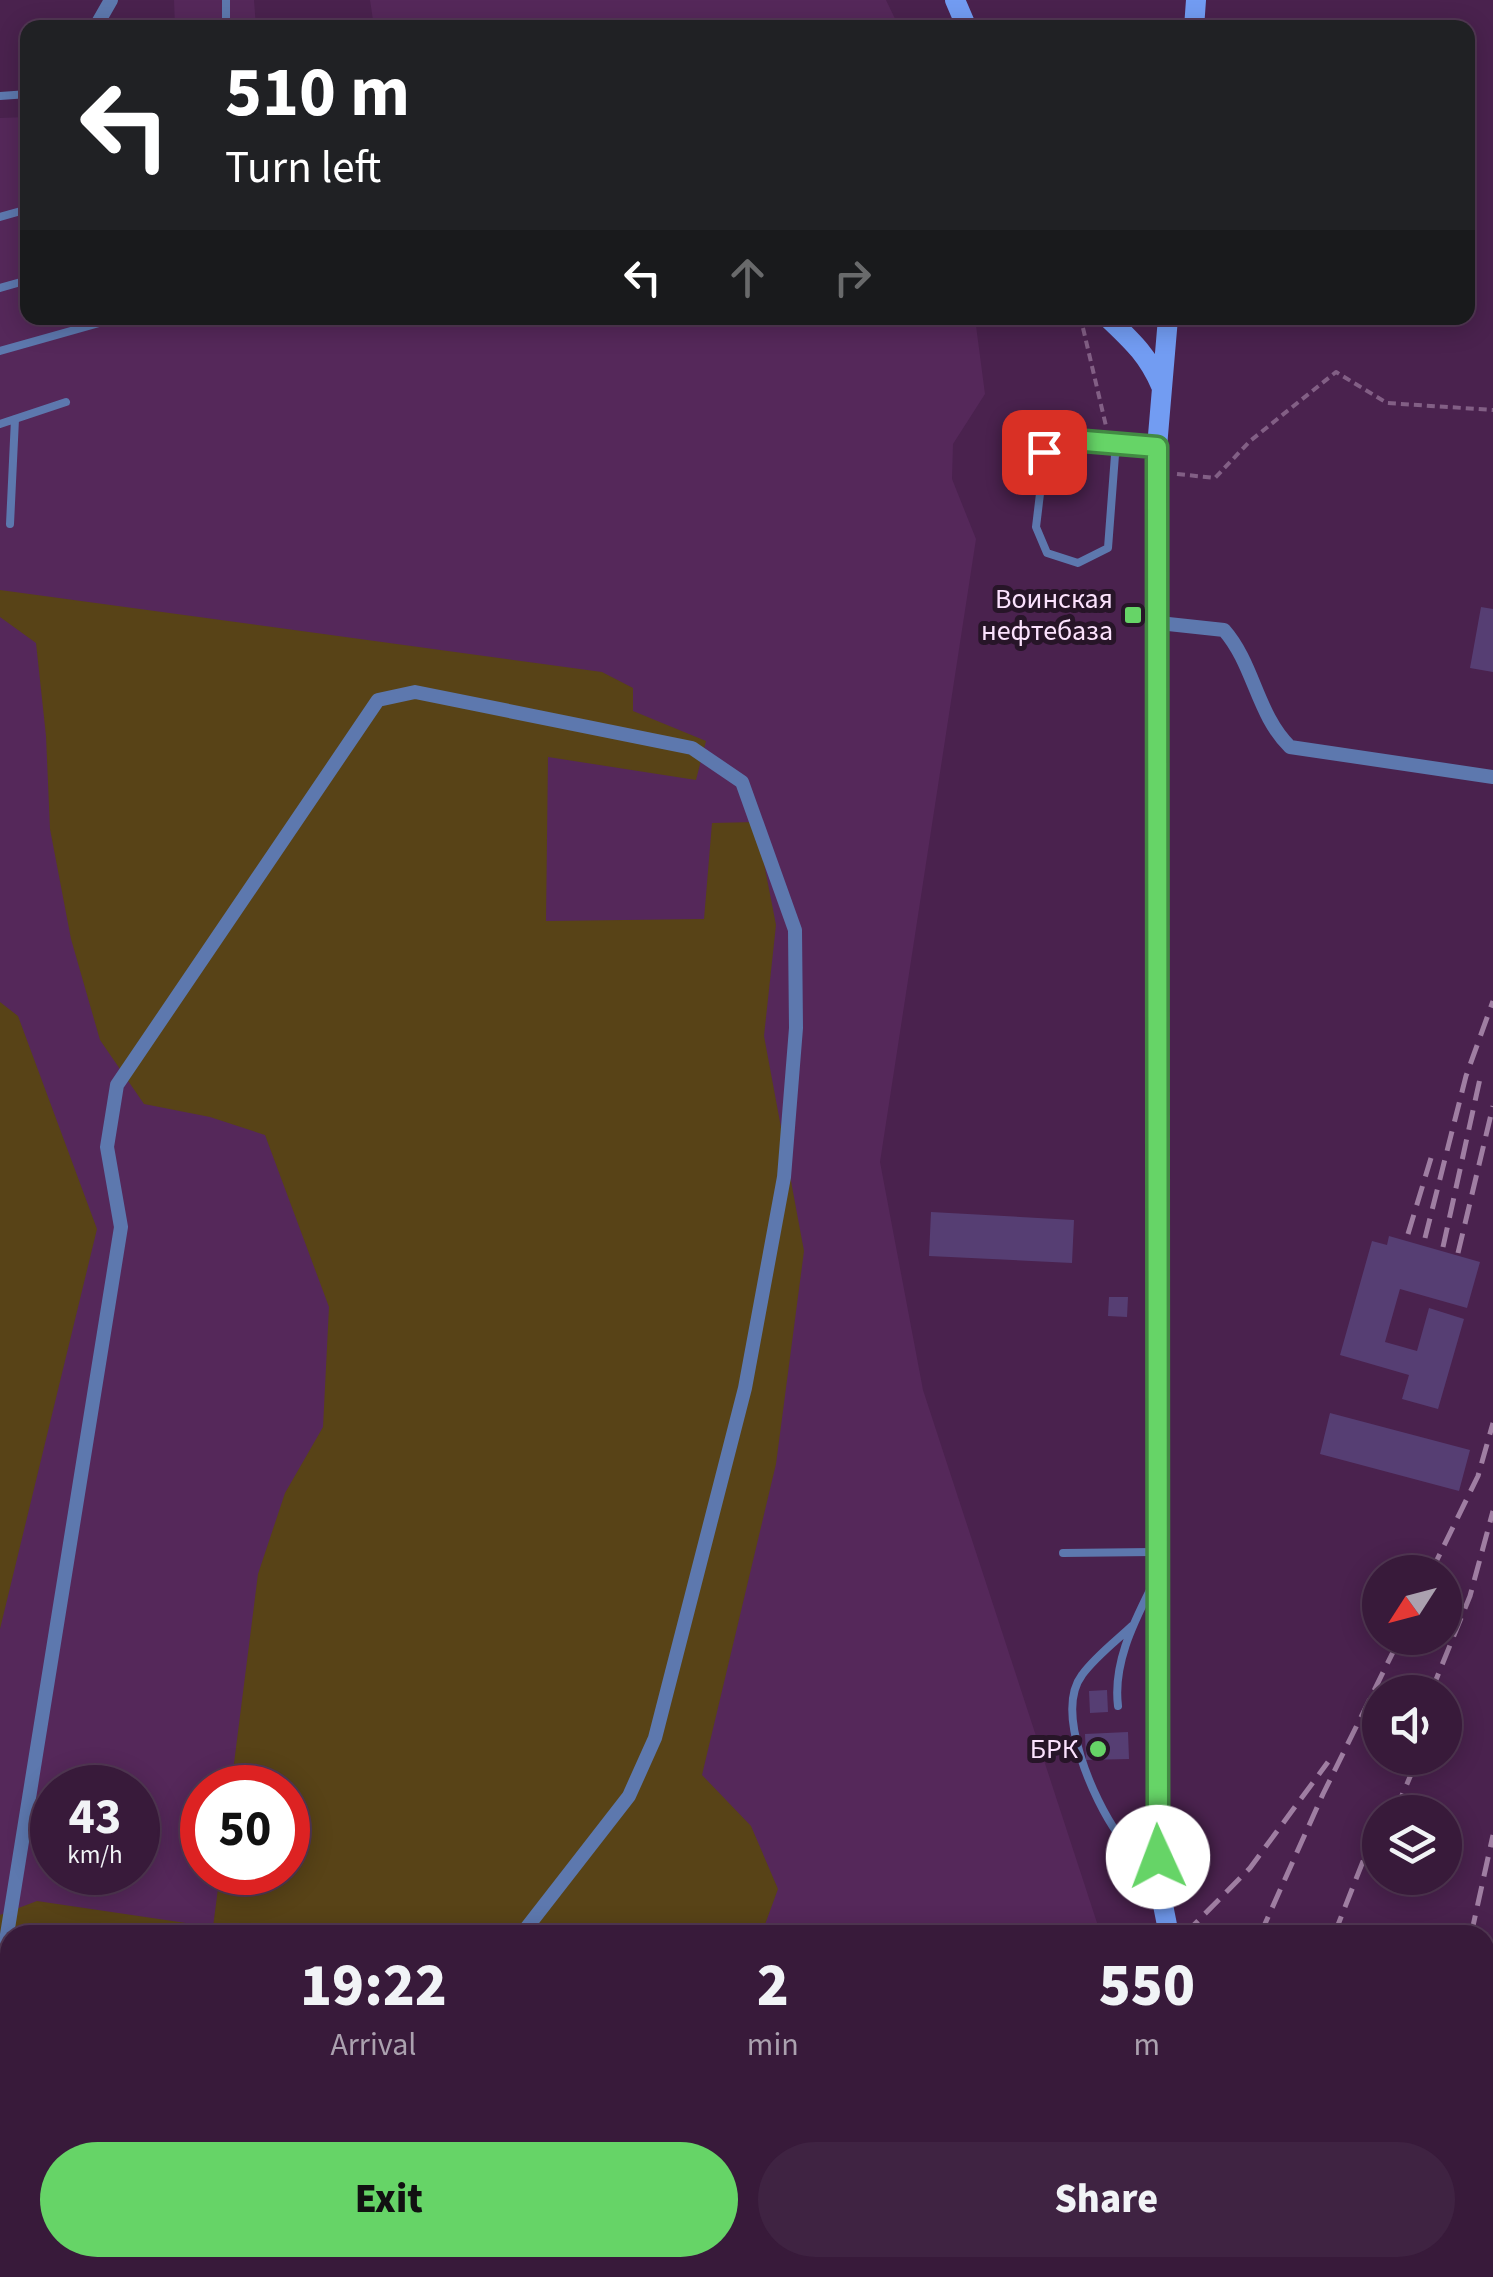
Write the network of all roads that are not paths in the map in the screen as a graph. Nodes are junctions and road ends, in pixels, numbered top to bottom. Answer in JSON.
{"nodes":[{"id":1,"x":93,"y":325,"type":"edge"},
{"id":2,"x":1116,"y":325,"type":"edge"},
{"id":3,"x":1167,"y":325,"type":"edge"},
{"id":4,"x":1133,"y":339,"type":"junction"},
{"id":5,"x":0,"y":352,"type":"edge"},
{"id":6,"x":1162,"y":388,"type":"junction"},
{"id":7,"x":66,"y":402,"type":"dead end"},
{"id":8,"x":15,"y":418,"type":"junction"},
{"id":9,"x":0,"y":424,"type":"edge"},
{"id":10,"x":1128,"y":442,"type":"junction"},
{"id":11,"x":1157,"y":447,"type":"junction"},
{"id":12,"x":10,"y":524,"type":"dead end"},
{"id":13,"x":1158,"y":623,"type":"junction"},
{"id":14,"x":1493,"y":777,"type":"edge"},
{"id":15,"x":1157,"y":1552,"type":"junction"},
{"id":16,"x":1064,"y":1553,"type":"dead end"},
{"id":17,"x":1157,"y":1577,"type":"junction"},
{"id":18,"x":1132,"y":1626,"type":"junction"},
{"id":19,"x":1118,"y":1706,"type":"dead end"},
{"id":20,"x":1160,"y":1885,"type":"junction"},
{"id":21,"x":9,"y":1925,"type":"edge"},
{"id":22,"x":529,"y":1925,"type":"edge"},
{"id":23,"x":1167,"y":1925,"type":"edge"}],
"edges":[{"from":1,"to":5,"type":"lane"},
{"from":2,"to":4,"type":"main road"},
{"from":3,"to":4,"type":"main road"},
{"from":3,"to":6,"type":"main road"},
{"from":4,"to":6,"type":"main road"},
{"from":6,"to":11,"type":"main road"},
{"from":7,"to":8,"type":"lane"},
{"from":8,"to":9,"type":"lane"},
{"from":8,"to":12,"type":"lane"},
{"from":10,"to":10,"type":"lane"},
{"from":10,"to":11,"type":"lane"},
{"from":11,"to":13,"type":"main road"},
{"from":13,"to":14,"type":"street"},
{"from":13,"to":15,"type":"main road"},
{"from":15,"to":16,"type":"lane"},
{"from":15,"to":17,"type":"main road"},
{"from":17,"to":18,"type":"lane"},
{"from":17,"to":20,"type":"main road"},
{"from":18,"to":19,"type":"lane"},
{"from":18,"to":20,"type":"lane"},
{"from":20,"to":23,"type":"main road"},
{"from":21,"to":22,"type":"street"}]}
